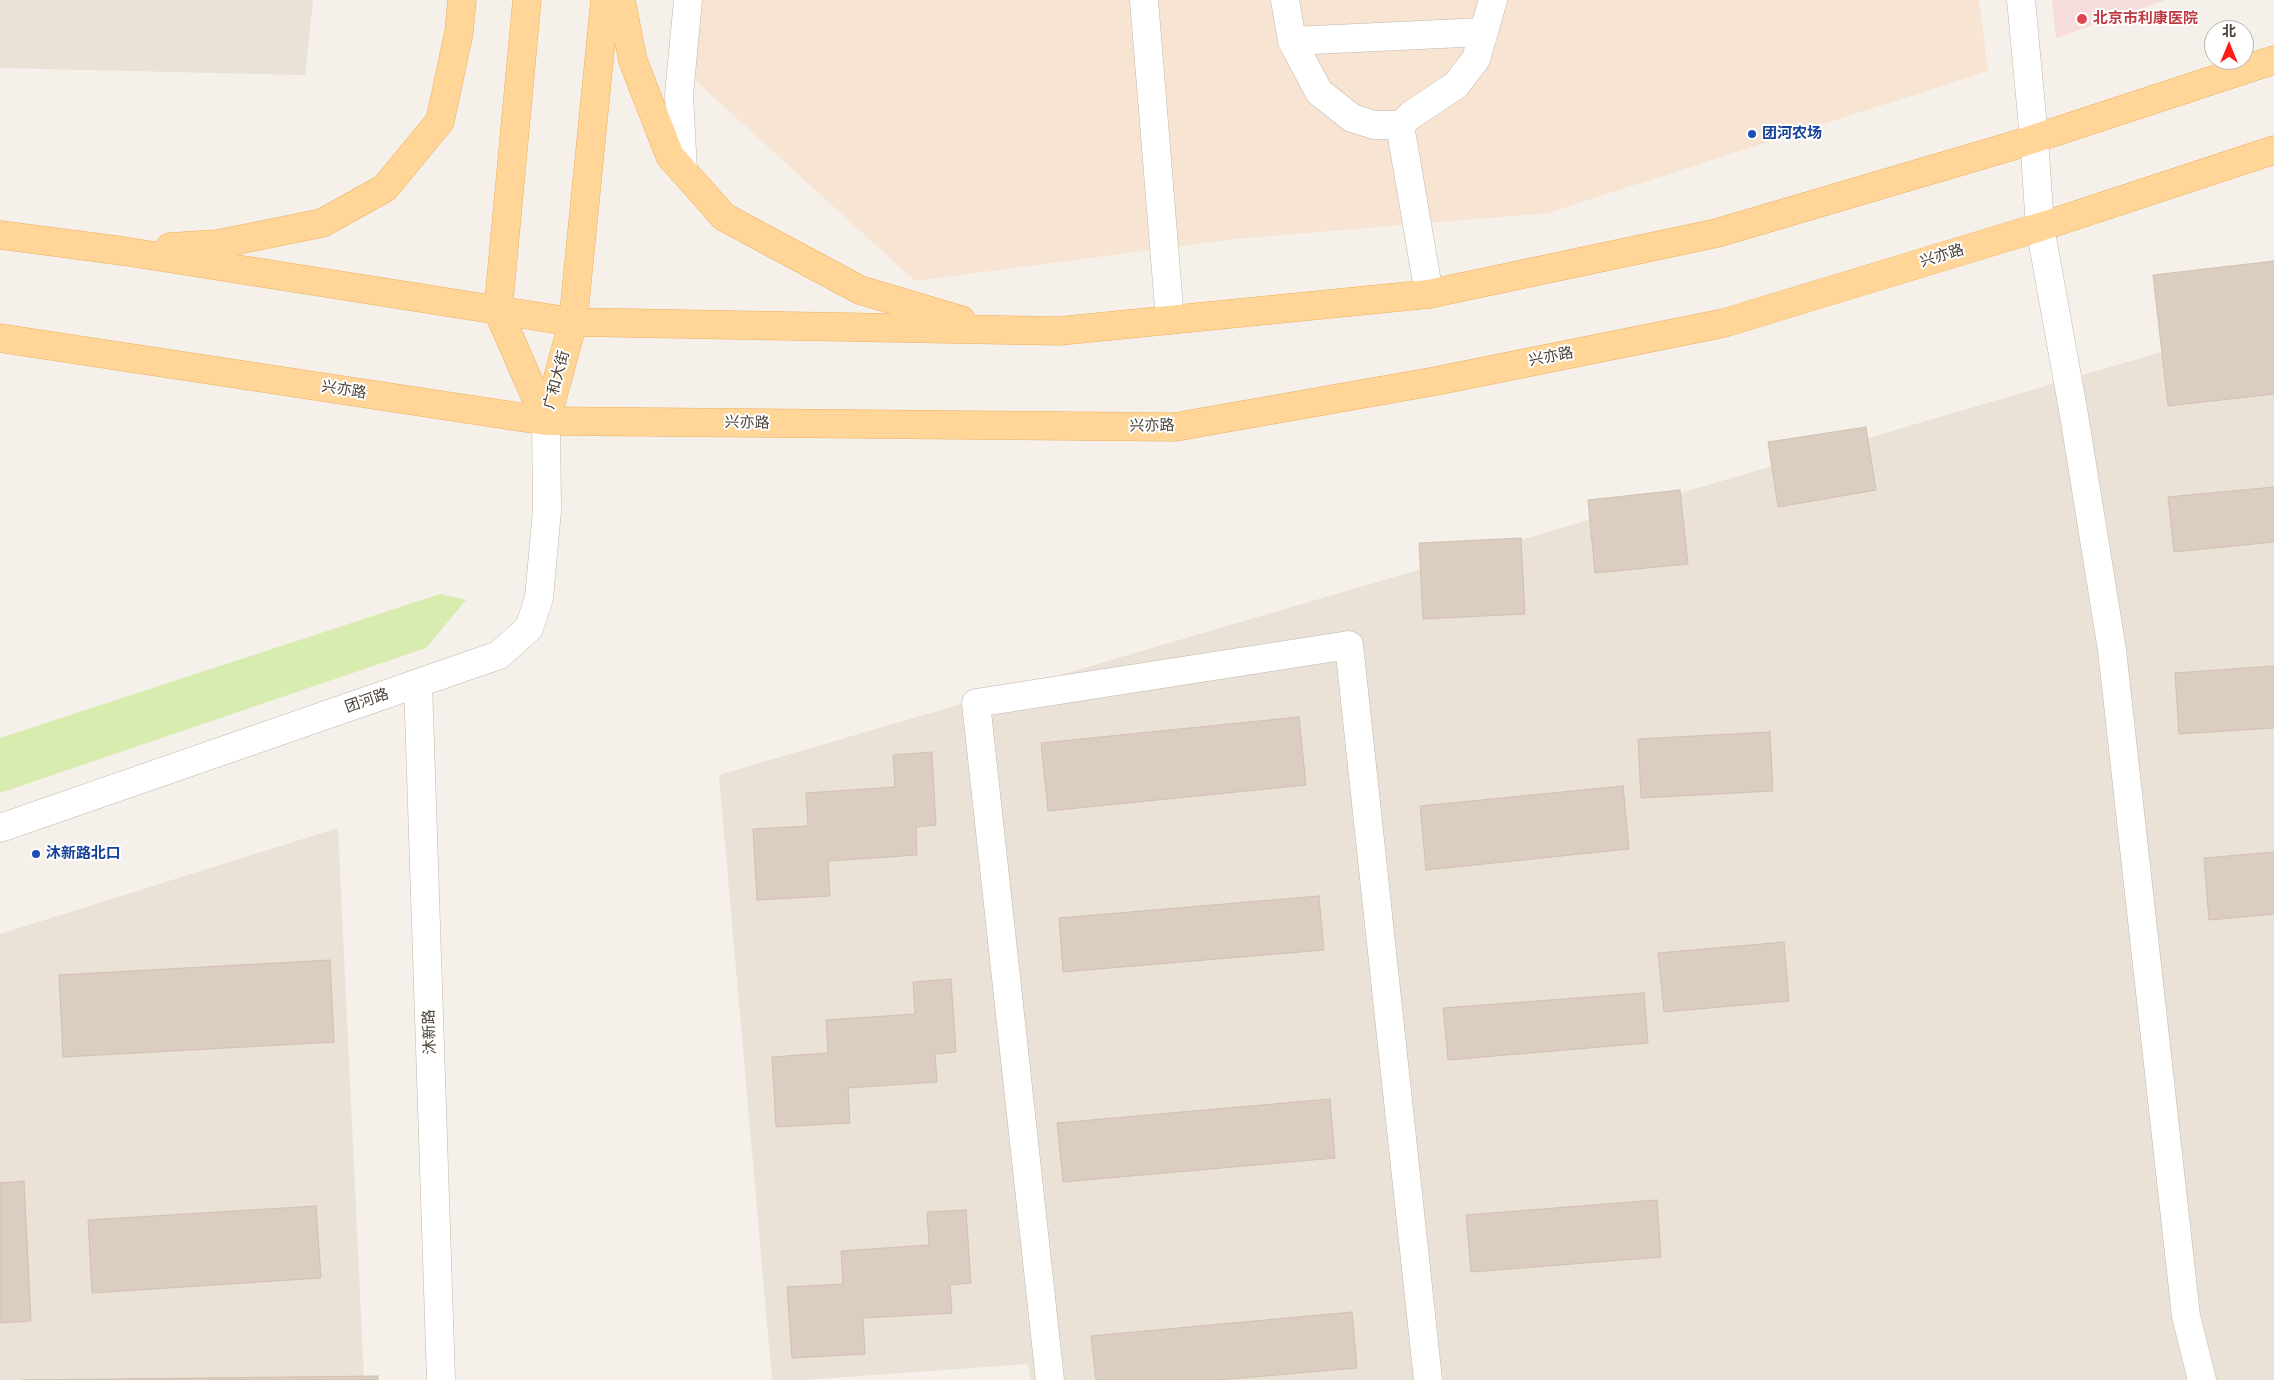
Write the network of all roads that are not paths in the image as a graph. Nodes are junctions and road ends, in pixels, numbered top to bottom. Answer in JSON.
{"nodes":[{"id":1,"x":462,"y":0,"type":"edge"},
{"id":2,"x":527,"y":0,"type":"edge"},
{"id":3,"x":605,"y":0,"type":"edge"},
{"id":4,"x":621,"y":0,"type":"edge"},
{"id":5,"x":688,"y":0,"type":"edge"},
{"id":6,"x":1144,"y":0,"type":"edge"},
{"id":7,"x":1285,"y":0,"type":"edge"},
{"id":8,"x":1493,"y":0,"type":"edge"},
{"id":9,"x":2021,"y":0,"type":"edge"},
{"id":10,"x":1484,"y":32,"type":"junction"},
{"id":11,"x":1292,"y":41,"type":"junction"},
{"id":12,"x":2274,"y":60,"type":"edge"},
{"id":13,"x":1400,"y":125,"type":"junction"},
{"id":14,"x":2034,"y":138,"type":"junction"},
{"id":15,"x":2274,"y":150,"type":"edge"},
{"id":16,"x":683,"y":171,"type":"junction"},
{"id":17,"x":2040,"y":226,"type":"junction"},
{"id":18,"x":0,"y":235,"type":"edge"},
{"id":19,"x":123,"y":251,"type":"junction"},
{"id":20,"x":1429,"y":294,"type":"junction"},
{"id":21,"x":498,"y":311,"type":"junction"},
{"id":22,"x":1170,"y":320,"type":"junction"},
{"id":23,"x":573,"y":322,"type":"junction"},
{"id":24,"x":994,"y":330,"type":"junction"},
{"id":25,"x":0,"y":338,"type":"edge"},
{"id":26,"x":546,"y":421,"type":"junction"},
{"id":27,"x":418,"y":683,"type":"junction"},
{"id":28,"x":0,"y":828,"type":"edge"},
{"id":29,"x":441,"y":1380,"type":"edge"},
{"id":30,"x":1050,"y":1380,"type":"edge"},
{"id":31,"x":1428,"y":1380,"type":"edge"},
{"id":32,"x":2202,"y":1380,"type":"edge"}],
"edges":[{"from":1,"to":19,"type":"main road"},
{"from":2,"to":21,"type":"main road","name":"广和大街"},
{"from":3,"to":23,"type":"main road","name":"广和大街"},
{"from":4,"to":16,"type":"main road"},
{"from":5,"to":16,"type":"street"},
{"from":6,"to":22,"type":"street"},
{"from":7,"to":11,"type":"street"},
{"from":8,"to":10,"type":"street"},
{"from":9,"to":14,"type":"street"},
{"from":10,"to":11,"type":"street"},
{"from":10,"to":13,"type":"street"},
{"from":11,"to":13,"type":"street"},
{"from":12,"to":14,"type":"main road"},
{"from":13,"to":20,"type":"street"},
{"from":14,"to":17,"type":"street"},
{"from":14,"to":20,"type":"main road"},
{"from":15,"to":17,"type":"main road","name":"兴亦路"},
{"from":16,"to":24,"type":"main road"},
{"from":17,"to":26,"type":"main road","name":"兴亦路"},
{"from":17,"to":32,"type":"street"},
{"from":18,"to":19,"type":"main road"},
{"from":19,"to":21,"type":"main road"},
{"from":20,"to":22,"type":"main road"},
{"from":21,"to":23,"type":"main road"},
{"from":21,"to":26,"type":"main road","name":"广和大街"},
{"from":22,"to":24,"type":"main road"},
{"from":23,"to":24,"type":"main road"},
{"from":23,"to":26,"type":"main road","name":"广和大街"},
{"from":25,"to":26,"type":"main road","name":"兴亦路"},
{"from":26,"to":27,"type":"street","name":"团河路"},
{"from":27,"to":28,"type":"street","name":"团河路"},
{"from":27,"to":29,"type":"street","name":"沐新路"},
{"from":30,"to":31,"type":"street"}]}
